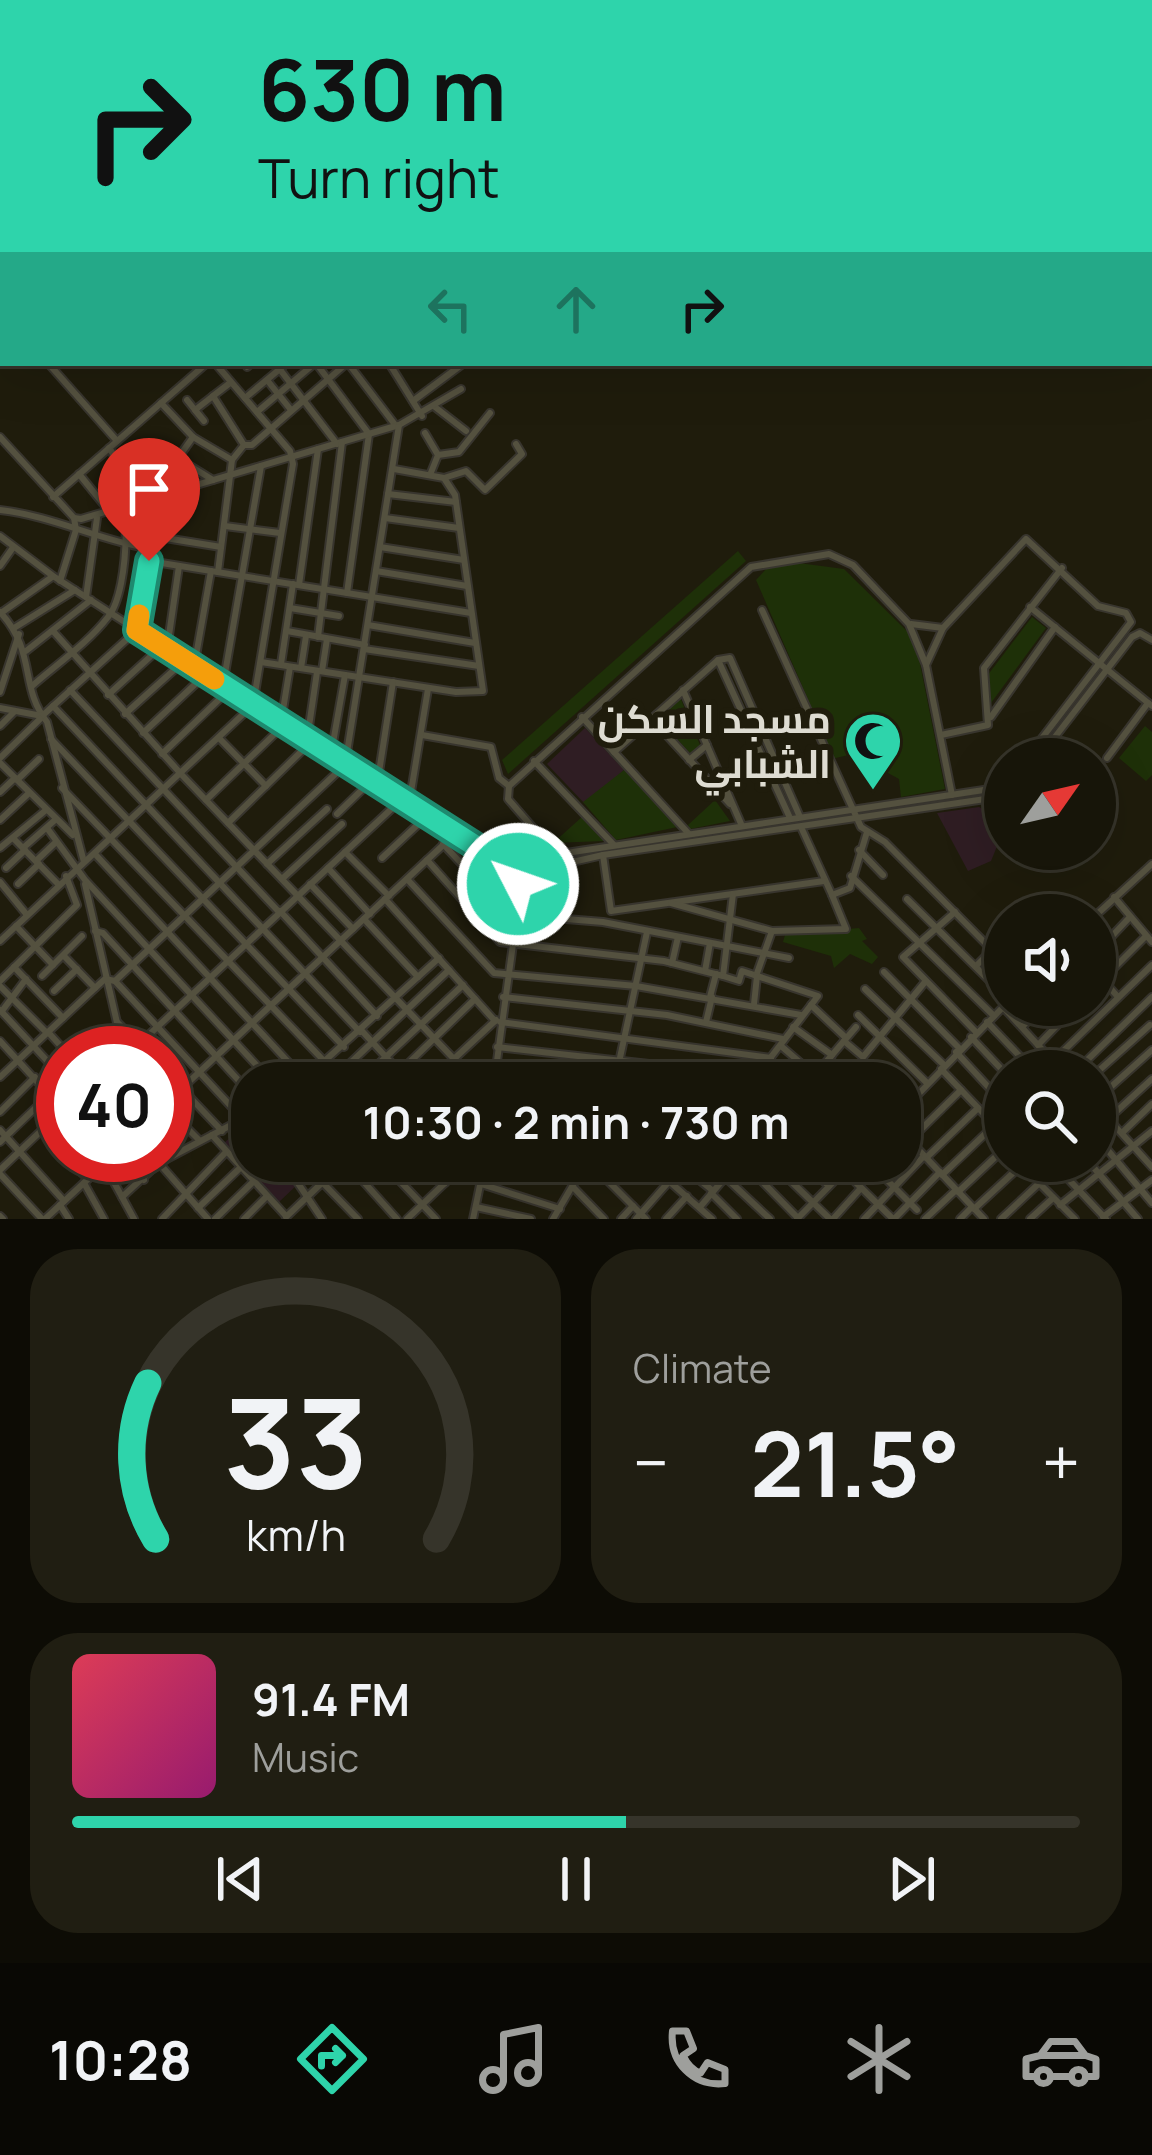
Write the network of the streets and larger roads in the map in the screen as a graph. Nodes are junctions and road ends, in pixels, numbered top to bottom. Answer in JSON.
{"nodes":[{"id":1,"x":51,"y":366,"type":"edge"},
{"id":2,"x":207,"y":366,"type":"edge"},
{"id":3,"x":214,"y":366,"type":"edge"},
{"id":4,"x":279,"y":366,"type":"edge"},
{"id":5,"x":281,"y":366,"type":"edge"},
{"id":6,"x":312,"y":366,"type":"edge"},
{"id":7,"x":318,"y":366,"type":"edge"},
{"id":8,"x":343,"y":366,"type":"edge"},
{"id":9,"x":349,"y":366,"type":"edge"},
{"id":10,"x":390,"y":366,"type":"edge"},
{"id":11,"x":460,"y":366,"type":"edge"},
{"id":12,"x":328,"y":379,"type":"junction"},
{"id":13,"x":267,"y":380,"type":"junction"},
{"id":14,"x":231,"y":382,"type":"junction"},
{"id":15,"x":293,"y":382,"type":"junction"},
{"id":16,"x":460,"y":389,"type":"dead end"},
{"id":17,"x":278,"y":394,"type":"junction"},
{"id":18,"x":213,"y":396,"type":"junction"},
{"id":19,"x":245,"y":398,"type":"junction"},
{"id":20,"x":306,"y":398,"type":"junction"},
{"id":21,"x":188,"y":400,"type":"dead end"},
{"id":22,"x":413,"y":400,"type":"junction"},
{"id":23,"x":161,"y":403,"type":"junction"},
{"id":24,"x":435,"y":407,"type":"junction"},
{"id":25,"x":195,"y":410,"type":"junction"},
{"id":26,"x":291,"y":410,"type":"junction"},
{"id":27,"x":257,"y":412,"type":"junction"},
{"id":28,"x":490,"y":412,"type":"dead end"},
{"id":29,"x":422,"y":416,"type":"junction"},
{"id":30,"x":204,"y":421,"type":"dead end"},
{"id":31,"x":398,"y":426,"type":"junction"},
{"id":32,"x":270,"y":427,"type":"junction"},
{"id":33,"x":466,"y":430,"type":"dead end"},
{"id":34,"x":425,"y":433,"type":"dead end"},
{"id":35,"x":369,"y":434,"type":"junction"},
{"id":36,"x":0,"y":437,"type":"edge"},
{"id":37,"x":193,"y":437,"type":"junction"},
{"id":38,"x":117,"y":441,"type":"junction"},
{"id":39,"x":339,"y":443,"type":"junction"},
{"id":40,"x":516,"y":444,"type":"dead end"},
{"id":41,"x":244,"y":445,"type":"junction"},
{"id":42,"x":109,"y":448,"type":"junction"},
{"id":43,"x":160,"y":448,"type":"dead end"},
{"id":44,"x":318,"y":449,"type":"junction"},
{"id":45,"x":438,"y":455,"type":"junction"},
{"id":46,"x":292,"y":457,"type":"junction"},
{"id":47,"x":177,"y":458,"type":"junction"},
{"id":48,"x":232,"y":460,"type":"junction"},
{"id":49,"x":122,"y":464,"type":"junction"},
{"id":50,"x":261,"y":466,"type":"junction"},
{"id":51,"x":392,"y":469,"type":"junction"},
{"id":52,"x":168,"y":471,"type":"junction"},
{"id":53,"x":80,"y":474,"type":"junction"},
{"id":54,"x":232,"y":475,"type":"junction"},
{"id":55,"x":430,"y":476,"type":"junction"},
{"id":56,"x":444,"y":478,"type":"junction"},
{"id":57,"x":213,"y":480,"type":"junction"},
{"id":58,"x":388,"y":494,"type":"junction"},
{"id":59,"x":160,"y":496,"type":"junction"},
{"id":60,"x":53,"y":497,"type":"junction"},
{"id":61,"x":456,"y":502,"type":"junction"},
{"id":62,"x":129,"y":505,"type":"junction"},
{"id":63,"x":0,"y":510,"type":"edge"},
{"id":64,"x":109,"y":511,"type":"junction"},
{"id":65,"x":96,"y":516,"type":"junction"},
{"id":66,"x":74,"y":518,"type":"junction"},
{"id":67,"x":385,"y":518,"type":"junction"},
{"id":68,"x":225,"y":526,"type":"junction"},
{"id":69,"x":458,"y":528,"type":"junction"},
{"id":70,"x":76,"y":530,"type":"junction"},
{"id":71,"x":252,"y":530,"type":"junction"},
{"id":72,"x":282,"y":533,"type":"junction"},
{"id":73,"x":0,"y":536,"type":"edge"},
{"id":74,"x":153,"y":536,"type":"junction"},
{"id":75,"x":96,"y":538,"type":"junction"},
{"id":76,"x":123,"y":544,"type":"junction"},
{"id":77,"x":221,"y":547,"type":"junction"},
{"id":78,"x":380,"y":547,"type":"junction"},
{"id":79,"x":14,"y":548,"type":"junction"},
{"id":80,"x":151,"y":549,"type":"junction"},
{"id":81,"x":464,"y":560,"type":"junction"},
{"id":82,"x":149,"y":561,"type":"junction"},
{"id":83,"x":0,"y":566,"type":"edge"},
{"id":84,"x":179,"y":566,"type":"junction"},
{"id":85,"x":1062,"y":568,"type":"junction"},
{"id":86,"x":376,"y":571,"type":"junction"},
{"id":87,"x":214,"y":572,"type":"junction"},
{"id":88,"x":244,"y":576,"type":"junction"},
{"id":89,"x":56,"y":578,"type":"junction"},
{"id":90,"x":273,"y":581,"type":"junction"},
{"id":91,"x":296,"y":585,"type":"junction"},
{"id":92,"x":467,"y":586,"type":"junction"},
{"id":93,"x":75,"y":590,"type":"junction"},
{"id":94,"x":324,"y":590,"type":"junction"},
{"id":95,"x":347,"y":593,"type":"junction"},
{"id":96,"x":372,"y":597,"type":"junction"},
{"id":97,"x":88,"y":598,"type":"junction"},
{"id":98,"x":1030,"y":607,"type":"junction"},
{"id":99,"x":290,"y":608,"type":"junction"},
{"id":100,"x":762,"y":610,"type":"dead end"},
{"id":101,"x":0,"y":612,"type":"edge"},
{"id":102,"x":322,"y":613,"type":"junction"},
{"id":103,"x":472,"y":613,"type":"junction"},
{"id":104,"x":112,"y":614,"type":"junction"},
{"id":105,"x":339,"y":616,"type":"dead end"},
{"id":106,"x":909,"y":624,"type":"junction"},
{"id":107,"x":368,"y":625,"type":"junction"},
{"id":108,"x":1055,"y":627,"type":"junction"},
{"id":109,"x":943,"y":628,"type":"junction"},
{"id":110,"x":137,"y":630,"type":"junction"},
{"id":111,"x":17,"y":631,"type":"junction"},
{"id":112,"x":53,"y":631,"type":"junction"},
{"id":113,"x":287,"y":631,"type":"junction"},
{"id":114,"x":306,"y":634,"type":"junction"},
{"id":115,"x":322,"y":638,"type":"junction"},
{"id":116,"x":1152,"y":640,"type":"edge"},
{"id":117,"x":475,"y":643,"type":"junction"},
{"id":118,"x":364,"y":647,"type":"junction"},
{"id":119,"x":164,"y":648,"type":"junction"},
{"id":120,"x":26,"y":651,"type":"junction"},
{"id":121,"x":70,"y":652,"type":"junction"},
{"id":122,"x":718,"y":660,"type":"junction"},
{"id":123,"x":184,"y":661,"type":"junction"},
{"id":124,"x":262,"y":662,"type":"junction"},
{"id":125,"x":5,"y":663,"type":"edge"},
{"id":126,"x":1098,"y":663,"type":"junction"},
{"id":127,"x":286,"y":665,"type":"junction"},
{"id":128,"x":926,"y":665,"type":"junction"},
{"id":129,"x":479,"y":666,"type":"junction"},
{"id":130,"x":194,"y":667,"type":"junction"},
{"id":131,"x":301,"y":668,"type":"junction"},
{"id":132,"x":1106,"y":669,"type":"junction"},
{"id":133,"x":320,"y":671,"type":"junction"},
{"id":134,"x":88,"y":674,"type":"junction"},
{"id":135,"x":206,"y":674,"type":"junction"},
{"id":136,"x":345,"y":675,"type":"junction"},
{"id":137,"x":360,"y":677,"type":"junction"},
{"id":138,"x":394,"y":682,"type":"junction"},
{"id":139,"x":32,"y":686,"type":"junction"},
{"id":140,"x":226,"y":687,"type":"junction"},
{"id":141,"x":428,"y":687,"type":"junction"},
{"id":142,"x":70,"y":690,"type":"junction"},
{"id":143,"x":683,"y":690,"type":"junction"},
{"id":144,"x":0,"y":692,"type":"edge"},
{"id":145,"x":108,"y":695,"type":"junction"},
{"id":146,"x":253,"y":705,"type":"junction"},
{"id":147,"x":1150,"y":705,"type":"edge"},
{"id":148,"x":52,"y":706,"type":"junction"},
{"id":149,"x":0,"y":708,"type":"edge"},
{"id":150,"x":14,"y":712,"type":"junction"},
{"id":151,"x":125,"y":714,"type":"junction"},
{"id":152,"x":42,"y":716,"type":"junction"},
{"id":153,"x":582,"y":717,"type":"junction"},
{"id":154,"x":651,"y":718,"type":"junction"},
{"id":155,"x":989,"y":719,"type":"junction"},
{"id":156,"x":283,"y":724,"type":"junction"},
{"id":157,"x":0,"y":726,"type":"edge"},
{"id":158,"x":143,"y":733,"type":"junction"},
{"id":159,"x":422,"y":735,"type":"junction"},
{"id":160,"x":940,"y":735,"type":"junction"},
{"id":161,"x":219,"y":738,"type":"junction"},
{"id":162,"x":1042,"y":738,"type":"edge"},
{"id":163,"x":1054,"y":738,"type":"edge"},
{"id":164,"x":51,"y":740,"type":"junction"},
{"id":165,"x":309,"y":741,"type":"junction"},
{"id":166,"x":707,"y":745,"type":"junction"},
{"id":167,"x":1116,"y":747,"type":"edge"},
{"id":168,"x":614,"y":752,"type":"junction"},
{"id":169,"x":162,"y":754,"type":"junction"},
{"id":170,"x":330,"y":755,"type":"junction"},
{"id":171,"x":39,"y":759,"type":"dead end"},
{"id":172,"x":0,"y":760,"type":"edge"},
{"id":173,"x":689,"y":760,"type":"junction"},
{"id":174,"x":534,"y":761,"type":"junction"},
{"id":175,"x":244,"y":764,"type":"junction"},
{"id":176,"x":345,"y":765,"type":"junction"},
{"id":177,"x":181,"y":774,"type":"junction"},
{"id":178,"x":16,"y":779,"type":"junction"},
{"id":179,"x":374,"y":783,"type":"junction"},
{"id":180,"x":266,"y":786,"type":"junction"},
{"id":181,"x":508,"y":786,"type":"junction"},
{"id":182,"x":62,"y":788,"type":"junction"},
{"id":183,"x":165,"y":790,"type":"junction"},
{"id":184,"x":0,"y":792,"type":"edge"},
{"id":185,"x":29,"y":793,"type":"junction"},
{"id":186,"x":952,"y":795,"type":"junction"},
{"id":187,"x":984,"y":795,"type":"edge"},
{"id":188,"x":984,"y":797,"type":"edge"},
{"id":189,"x":206,"y":800,"type":"junction"},
{"id":190,"x":405,"y":801,"type":"junction"},
{"id":191,"x":148,"y":806,"type":"junction"},
{"id":192,"x":734,"y":808,"type":"junction"},
{"id":193,"x":327,"y":809,"type":"dead end"},
{"id":194,"x":46,"y":810,"type":"junction"},
{"id":195,"x":337,"y":814,"type":"dead end"},
{"id":196,"x":852,"y":814,"type":"junction"},
{"id":197,"x":428,"y":816,"type":"junction"},
{"id":198,"x":800,"y":817,"type":"junction"},
{"id":199,"x":788,"y":819,"type":"junction"},
{"id":200,"x":0,"y":820,"type":"edge"},
{"id":201,"x":55,"y":820,"type":"junction"},
{"id":202,"x":130,"y":822,"type":"junction"},
{"id":203,"x":228,"y":823,"type":"junction"},
{"id":204,"x":342,"y":824,"type":"dead end"},
{"id":205,"x":742,"y":826,"type":"junction"},
{"id":206,"x":801,"y":827,"type":"junction"},
{"id":207,"x":46,"y":828,"type":"junction"},
{"id":208,"x":788,"y":829,"type":"junction"},
{"id":209,"x":867,"y":832,"type":"junction"},
{"id":210,"x":455,"y":834,"type":"junction"},
{"id":211,"x":690,"y":835,"type":"junction"},
{"id":212,"x":76,"y":837,"type":"junction"},
{"id":213,"x":14,"y":838,"type":"junction"},
{"id":214,"x":112,"y":838,"type":"junction"},
{"id":215,"x":56,"y":842,"type":"junction"},
{"id":216,"x":443,"y":844,"type":"junction"},
{"id":217,"x":615,"y":846,"type":"junction"},
{"id":218,"x":0,"y":848,"type":"edge"},
{"id":219,"x":24,"y":849,"type":"junction"},
{"id":220,"x":254,"y":850,"type":"junction"},
{"id":221,"x":859,"y":850,"type":"junction"},
{"id":222,"x":345,"y":852,"type":"junction"},
{"id":223,"x":94,"y":854,"type":"junction"},
{"id":224,"x":603,"y":855,"type":"junction"},
{"id":225,"x":382,"y":858,"type":"dead end"},
{"id":226,"x":554,"y":859,"type":"junction"},
{"id":227,"x":427,"y":860,"type":"junction"},
{"id":228,"x":37,"y":862,"type":"junction"},
{"id":229,"x":268,"y":864,"type":"junction"},
{"id":230,"x":1152,"y":864,"type":"edge"},
{"id":231,"x":80,"y":865,"type":"junction"},
{"id":232,"x":236,"y":866,"type":"junction"},
{"id":233,"x":6,"y":868,"type":"dead end"},
{"id":234,"x":328,"y":868,"type":"junction"},
{"id":235,"x":514,"y":872,"type":"junction"},
{"id":236,"x":883,"y":875,"type":"dead end"},
{"id":237,"x":67,"y":876,"type":"junction"},
{"id":238,"x":851,"y":876,"type":"junction"},
{"id":239,"x":282,"y":879,"type":"junction"},
{"id":240,"x":407,"y":879,"type":"junction"},
{"id":241,"x":85,"y":880,"type":"junction"},
{"id":242,"x":824,"y":880,"type":"junction"},
{"id":243,"x":0,"y":882,"type":"edge"},
{"id":244,"x":218,"y":883,"type":"junction"},
{"id":245,"x":18,"y":884,"type":"dead end"},
{"id":246,"x":58,"y":884,"type":"junction"},
{"id":247,"x":310,"y":884,"type":"junction"},
{"id":248,"x":733,"y":894,"type":"junction"},
{"id":249,"x":832,"y":895,"type":"junction"},
{"id":250,"x":1116,"y":895,"type":"edge"},
{"id":251,"x":298,"y":896,"type":"junction"},
{"id":252,"x":387,"y":897,"type":"junction"},
{"id":253,"x":203,"y":898,"type":"junction"},
{"id":254,"x":907,"y":898,"type":"dead end"},
{"id":255,"x":1116,"y":900,"type":"edge"},
{"id":256,"x":669,"y":903,"type":"junction"},
{"id":257,"x":279,"y":911,"type":"junction"},
{"id":258,"x":955,"y":912,"type":"junction"},
{"id":259,"x":186,"y":914,"type":"junction"},
{"id":260,"x":26,"y":915,"type":"junction"},
{"id":261,"x":517,"y":915,"type":"junction"},
{"id":262,"x":367,"y":916,"type":"junction"},
{"id":263,"x":1129,"y":918,"type":"junction"},
{"id":264,"x":731,"y":920,"type":"junction"},
{"id":265,"x":0,"y":922,"type":"edge"},
{"id":266,"x":263,"y":928,"type":"junction"},
{"id":267,"x":12,"y":929,"type":"junction"},
{"id":268,"x":353,"y":929,"type":"junction"},
{"id":269,"x":938,"y":929,"type":"junction"},
{"id":270,"x":95,"y":931,"type":"junction"},
{"id":271,"x":772,"y":931,"type":"junction"},
{"id":272,"x":167,"y":932,"type":"junction"},
{"id":273,"x":647,"y":932,"type":"junction"},
{"id":274,"x":1116,"y":932,"type":"edge"},
{"id":275,"x":82,"y":937,"type":"dead end"},
{"id":276,"x":678,"y":938,"type":"junction"},
{"id":277,"x":1149,"y":939,"type":"edge"},
{"id":278,"x":0,"y":941,"type":"edge"},
{"id":279,"x":340,"y":941,"type":"junction"},
{"id":280,"x":984,"y":942,"type":"edge"},
{"id":281,"x":710,"y":943,"type":"junction"},
{"id":282,"x":921,"y":943,"type":"junction"},
{"id":283,"x":246,"y":944,"type":"junction"},
{"id":284,"x":512,"y":944,"type":"junction"},
{"id":285,"x":35,"y":946,"type":"junction"},
{"id":286,"x":729,"y":946,"type":"junction"},
{"id":287,"x":148,"y":950,"type":"junction"},
{"id":288,"x":765,"y":952,"type":"junction"},
{"id":289,"x":63,"y":955,"type":"junction"},
{"id":290,"x":322,"y":958,"type":"junction"},
{"id":291,"x":439,"y":958,"type":"junction"},
{"id":292,"x":642,"y":958,"type":"junction"},
{"id":293,"x":789,"y":958,"type":"dead end"},
{"id":294,"x":984,"y":958,"type":"edge"},
{"id":295,"x":229,"y":960,"type":"junction"},
{"id":296,"x":672,"y":963,"type":"junction"},
{"id":297,"x":53,"y":964,"type":"junction"},
{"id":298,"x":1152,"y":964,"type":"edge"},
{"id":299,"x":132,"y":965,"type":"junction"},
{"id":300,"x":976,"y":966,"type":"junction"},
{"id":301,"x":14,"y":967,"type":"junction"},
{"id":302,"x":1116,"y":967,"type":"edge"},
{"id":303,"x":77,"y":970,"type":"junction"},
{"id":304,"x":449,"y":970,"type":"junction"},
{"id":305,"x":506,"y":971,"type":"junction"},
{"id":306,"x":705,"y":971,"type":"junction"},
{"id":307,"x":884,"y":972,"type":"dead end"},
{"id":308,"x":307,"y":973,"type":"junction"},
{"id":309,"x":719,"y":975,"type":"junction"},
{"id":310,"x":42,"y":976,"type":"dead end"},
{"id":311,"x":757,"y":976,"type":"junction"},
{"id":312,"x":418,"y":977,"type":"junction"},
{"id":313,"x":984,"y":977,"type":"edge"},
{"id":314,"x":210,"y":978,"type":"junction"},
{"id":315,"x":26,"y":979,"type":"junction"},
{"id":316,"x":105,"y":980,"type":"junction"},
{"id":317,"x":115,"y":981,"type":"junction"},
{"id":318,"x":925,"y":982,"type":"junction"},
{"id":319,"x":0,"y":984,"type":"edge"},
{"id":320,"x":463,"y":985,"type":"junction"},
{"id":321,"x":636,"y":986,"type":"junction"},
{"id":322,"x":94,"y":988,"type":"junction"},
{"id":323,"x":865,"y":989,"type":"dead end"},
{"id":324,"x":289,"y":990,"type":"junction"},
{"id":325,"x":54,"y":991,"type":"dead end"},
{"id":326,"x":191,"y":995,"type":"junction"},
{"id":327,"x":1116,"y":995,"type":"edge"},
{"id":328,"x":397,"y":997,"type":"junction"},
{"id":329,"x":503,"y":997,"type":"junction"},
{"id":330,"x":711,"y":997,"type":"junction"},
{"id":331,"x":1118,"y":997,"type":"junction"},
{"id":332,"x":1152,"y":997,"type":"edge"},
{"id":333,"x":12,"y":998,"type":"junction"},
{"id":334,"x":475,"y":999,"type":"junction"},
{"id":335,"x":909,"y":999,"type":"junction"},
{"id":336,"x":754,"y":1004,"type":"junction"},
{"id":337,"x":811,"y":1005,"type":"junction"},
{"id":338,"x":272,"y":1006,"type":"junction"},
{"id":339,"x":408,"y":1009,"type":"junction"},
{"id":340,"x":632,"y":1010,"type":"junction"},
{"id":341,"x":1,"y":1011,"type":"edge"},
{"id":342,"x":174,"y":1011,"type":"junction"},
{"id":343,"x":984,"y":1011,"type":"edge"},
{"id":344,"x":1137,"y":1011,"type":"junction"},
{"id":345,"x":801,"y":1015,"type":"junction"},
{"id":346,"x":858,"y":1015,"type":"dead end"},
{"id":347,"x":376,"y":1016,"type":"junction"},
{"id":348,"x":63,"y":1018,"type":"junction"},
{"id":349,"x":893,"y":1018,"type":"junction"},
{"id":350,"x":499,"y":1019,"type":"junction"},
{"id":351,"x":116,"y":1022,"type":"junction"},
{"id":352,"x":706,"y":1022,"type":"junction"},
{"id":353,"x":252,"y":1023,"type":"junction"},
{"id":354,"x":421,"y":1023,"type":"junction"},
{"id":355,"x":42,"y":1026,"type":"edge"},
{"id":356,"x":54,"y":1026,"type":"edge"},
{"id":357,"x":117,"y":1026,"type":"edge"},
{"id":358,"x":120,"y":1026,"type":"edge"},
{"id":359,"x":158,"y":1026,"type":"joint"},
{"id":360,"x":984,"y":1026,"type":"edge"},
{"id":361,"x":997,"y":1026,"type":"edge"},
{"id":362,"x":1057,"y":1026,"type":"edge"},
{"id":363,"x":1151,"y":1026,"type":"edge"},
{"id":364,"x":793,"y":1027,"type":"junction"},
{"id":365,"x":856,"y":1027,"type":"dead end"},
{"id":366,"x":1022,"y":1027,"type":"edge"},
{"id":367,"x":361,"y":1032,"type":"junction"},
{"id":368,"x":974,"y":1035,"type":"junction"},
{"id":369,"x":626,"y":1037,"type":"junction"},
{"id":370,"x":435,"y":1038,"type":"junction"},
{"id":371,"x":877,"y":1038,"type":"junction"},
{"id":372,"x":235,"y":1040,"type":"junction"},
{"id":373,"x":845,"y":1040,"type":"junction"},
{"id":374,"x":0,"y":1041,"type":"edge"},
{"id":375,"x":374,"y":1043,"type":"junction"},
{"id":376,"x":782,"y":1043,"type":"junction"},
{"id":377,"x":1038,"y":1045,"type":"junction"},
{"id":378,"x":34,"y":1046,"type":"joint"},
{"id":379,"x":344,"y":1047,"type":"junction"},
{"id":380,"x":497,"y":1047,"type":"junction"},
{"id":381,"x":958,"y":1050,"type":"junction"},
{"id":382,"x":986,"y":1050,"type":"edge"},
{"id":383,"x":1017,"y":1050,"type":"edge"},
{"id":384,"x":1042,"y":1050,"type":"edge"},
{"id":385,"x":1071,"y":1050,"type":"edge"},
{"id":386,"x":1097,"y":1050,"type":"edge"},
{"id":387,"x":1152,"y":1050,"type":"edge"},
{"id":388,"x":218,"y":1056,"type":"junction"},
{"id":389,"x":386,"y":1056,"type":"junction"},
{"id":390,"x":1116,"y":1056,"type":"edge"},
{"id":391,"x":830,"y":1057,"type":"junction"},
{"id":392,"x":623,"y":1058,"type":"junction"},
{"id":393,"x":454,"y":1059,"type":"junction"},
{"id":394,"x":17,"y":1060,"type":"junction"},
{"id":395,"x":192,"y":1061,"type":"edge"},
{"id":396,"x":768,"y":1061,"type":"joint"},
{"id":397,"x":254,"y":1062,"type":"edge"},
{"id":398,"x":288,"y":1062,"type":"edge"},
{"id":399,"x":325,"y":1062,"type":"edge"},
{"id":400,"x":327,"y":1062,"type":"edge"},
{"id":401,"x":353,"y":1062,"type":"edge"},
{"id":402,"x":380,"y":1062,"type":"edge"},
{"id":403,"x":391,"y":1062,"type":"edge"},
{"id":404,"x":410,"y":1062,"type":"edge"},
{"id":405,"x":451,"y":1062,"type":"edge"},
{"id":406,"x":496,"y":1062,"type":"edge"},
{"id":407,"x":622,"y":1062,"type":"edge"},
{"id":408,"x":645,"y":1062,"type":"edge"},
{"id":409,"x":802,"y":1062,"type":"edge"},
{"id":410,"x":826,"y":1062,"type":"edge"},
{"id":411,"x":835,"y":1062,"type":"edge"},
{"id":412,"x":942,"y":1066,"type":"junction"},
{"id":413,"x":202,"y":1071,"type":"junction"},
{"id":414,"x":231,"y":1071,"type":"edge"},
{"id":415,"x":0,"y":1076,"type":"edge"},
{"id":416,"x":35,"y":1077,"type":"joint"},
{"id":417,"x":1152,"y":1079,"type":"edge"},
{"id":418,"x":192,"y":1080,"type":"edge"},
{"id":419,"x":984,"y":1080,"type":"edge"},
{"id":420,"x":927,"y":1083,"type":"junction"},
{"id":421,"x":1116,"y":1083,"type":"edge"},
{"id":422,"x":921,"y":1090,"type":"edge"},
{"id":423,"x":961,"y":1090,"type":"junction"},
{"id":424,"x":192,"y":1099,"type":"edge"},
{"id":425,"x":1152,"y":1104,"type":"edge"},
{"id":426,"x":36,"y":1106,"type":"edge"},
{"id":427,"x":231,"y":1106,"type":"edge"},
{"id":428,"x":978,"y":1108,"type":"junction"},
{"id":429,"x":0,"y":1112,"type":"edge"},
{"id":430,"x":1116,"y":1112,"type":"edge"},
{"id":431,"x":984,"y":1114,"type":"edge"},
{"id":432,"x":1116,"y":1123,"type":"edge"},
{"id":433,"x":231,"y":1126,"type":"edge"},
{"id":434,"x":921,"y":1129,"type":"edge"},
{"id":435,"x":222,"y":1131,"type":"junction"},
{"id":436,"x":1152,"y":1131,"type":"edge"},
{"id":437,"x":1123,"y":1132,"type":"junction"},
{"id":438,"x":192,"y":1133,"type":"edge"},
{"id":439,"x":984,"y":1134,"type":"edge"},
{"id":440,"x":212,"y":1135,"type":"junction"},
{"id":441,"x":2,"y":1136,"type":"edge"},
{"id":442,"x":36,"y":1136,"type":"edge"},
{"id":443,"x":200,"y":1141,"type":"junction"},
{"id":444,"x":192,"y":1145,"type":"edge"},
{"id":445,"x":1134,"y":1147,"type":"junction"},
{"id":446,"x":19,"y":1151,"type":"junction"},
{"id":447,"x":226,"y":1152,"type":"junction"},
{"id":448,"x":921,"y":1152,"type":"edge"},
{"id":449,"x":925,"y":1156,"type":"junction"},
{"id":450,"x":231,"y":1157,"type":"edge"},
{"id":451,"x":1116,"y":1160,"type":"edge"},
{"id":452,"x":1116,"y":1162,"type":"edge"},
{"id":453,"x":1151,"y":1164,"type":"edge"},
{"id":454,"x":984,"y":1167,"type":"edge"},
{"id":455,"x":0,"y":1172,"type":"edge"},
{"id":456,"x":941,"y":1173,"type":"junction"},
{"id":457,"x":231,"y":1177,"type":"edge"},
{"id":458,"x":1152,"y":1180,"type":"edge"},
{"id":459,"x":85,"y":1182,"type":"edge"},
{"id":460,"x":86,"y":1182,"type":"edge"},
{"id":461,"x":117,"y":1182,"type":"edge"},
{"id":462,"x":141,"y":1182,"type":"edge"},
{"id":463,"x":175,"y":1182,"type":"edge"},
{"id":464,"x":253,"y":1182,"type":"edge"},
{"id":465,"x":255,"y":1182,"type":"edge"},
{"id":466,"x":298,"y":1182,"type":"edge"},
{"id":467,"x":322,"y":1182,"type":"joint"},
{"id":468,"x":364,"y":1182,"type":"edge"},
{"id":469,"x":402,"y":1182,"type":"edge"},
{"id":470,"x":571,"y":1182,"type":"edge"},
{"id":471,"x":610,"y":1182,"type":"edge"},
{"id":472,"x":668,"y":1182,"type":"edge"},
{"id":473,"x":670,"y":1182,"type":"edge"},
{"id":474,"x":702,"y":1182,"type":"edge"},
{"id":475,"x":721,"y":1182,"type":"edge"},
{"id":476,"x":733,"y":1182,"type":"edge"},
{"id":477,"x":762,"y":1182,"type":"edge"},
{"id":478,"x":792,"y":1182,"type":"edge"},
{"id":479,"x":825,"y":1182,"type":"edge"},
{"id":480,"x":832,"y":1182,"type":"edge"},
{"id":481,"x":857,"y":1182,"type":"edge"},
{"id":482,"x":890,"y":1182,"type":"edge"},
{"id":483,"x":1004,"y":1182,"type":"edge"},
{"id":484,"x":1071,"y":1182,"type":"edge"},
{"id":485,"x":1087,"y":1182,"type":"edge"},
{"id":486,"x":1105,"y":1182,"type":"edge"},
{"id":487,"x":445,"y":1183,"type":"edge"},
{"id":488,"x":576,"y":1183,"type":"junction"},
{"id":489,"x":1040,"y":1183,"type":"joint"},
{"id":490,"x":481,"y":1184,"type":"joint"},
{"id":491,"x":829,"y":1186,"type":"junction"},
{"id":492,"x":895,"y":1187,"type":"junction"},
{"id":493,"x":861,"y":1188,"type":"junction"},
{"id":494,"x":1138,"y":1189,"type":"junction"},
{"id":495,"x":1076,"y":1190,"type":"junction"},
{"id":496,"x":957,"y":1191,"type":"junction"},
{"id":497,"x":712,"y":1192,"type":"junction"},
{"id":498,"x":184,"y":1193,"type":"junction"},
{"id":499,"x":268,"y":1196,"type":"junction"},
{"id":500,"x":687,"y":1196,"type":"junction"},
{"id":501,"x":122,"y":1197,"type":"junction"},
{"id":502,"x":304,"y":1198,"type":"junction"},
{"id":503,"x":813,"y":1202,"type":"junction"},
{"id":504,"x":910,"y":1202,"type":"junction"},
{"id":505,"x":62,"y":1203,"type":"junction"},
{"id":506,"x":1122,"y":1203,"type":"junction"},
{"id":507,"x":1152,"y":1203,"type":"edge"},
{"id":508,"x":423,"y":1204,"type":"junction"},
{"id":509,"x":878,"y":1204,"type":"junction"},
{"id":510,"x":1060,"y":1204,"type":"junction"},
{"id":511,"x":633,"y":1206,"type":"junction"},
{"id":512,"x":476,"y":1207,"type":"junction"},
{"id":513,"x":198,"y":1208,"type":"junction"},
{"id":514,"x":702,"y":1209,"type":"junction"},
{"id":515,"x":973,"y":1209,"type":"junction"},
{"id":516,"x":917,"y":1210,"type":"dead end"},
{"id":517,"x":727,"y":1215,"type":"edge"},
{"id":518,"x":1012,"y":1215,"type":"edge"},
{"id":519,"x":557,"y":1216,"type":"edge"},
{"id":520,"x":641,"y":1217,"type":"edge"},
{"id":521,"x":765,"y":1217,"type":"edge"},
{"id":522,"x":285,"y":1218,"type":"edge"},
{"id":523,"x":798,"y":1218,"type":"edge"},
{"id":524,"x":1103,"y":1218,"type":"edge"},
{"id":525,"x":44,"y":1219,"type":"edge"},
{"id":526,"x":69,"y":1219,"type":"edge"},
{"id":527,"x":104,"y":1219,"type":"edge"},
{"id":528,"x":134,"y":1219,"type":"edge"},
{"id":529,"x":163,"y":1219,"type":"edge"},
{"id":530,"x":212,"y":1219,"type":"edge"},
{"id":531,"x":244,"y":1219,"type":"edge"},
{"id":532,"x":322,"y":1219,"type":"edge"},
{"id":533,"x":358,"y":1219,"type":"edge"},
{"id":534,"x":398,"y":1219,"type":"edge"},
{"id":535,"x":407,"y":1219,"type":"edge"},
{"id":536,"x":436,"y":1219,"type":"edge"},
{"id":537,"x":473,"y":1219,"type":"edge"},
{"id":538,"x":531,"y":1219,"type":"edge"},
{"id":539,"x":604,"y":1219,"type":"edge"},
{"id":540,"x":621,"y":1219,"type":"edge"},
{"id":541,"x":666,"y":1219,"type":"edge"},
{"id":542,"x":698,"y":1219,"type":"edge"},
{"id":543,"x":712,"y":1219,"type":"edge"},
{"id":544,"x":737,"y":1219,"type":"edge"},
{"id":545,"x":832,"y":1219,"type":"edge"},
{"id":546,"x":864,"y":1219,"type":"edge"},
{"id":547,"x":894,"y":1219,"type":"edge"},
{"id":548,"x":925,"y":1219,"type":"edge"},
{"id":549,"x":960,"y":1219,"type":"edge"},
{"id":550,"x":984,"y":1219,"type":"edge"},
{"id":551,"x":1001,"y":1219,"type":"edge"},
{"id":552,"x":1030,"y":1219,"type":"edge"},
{"id":553,"x":1058,"y":1219,"type":"edge"},
{"id":554,"x":1075,"y":1219,"type":"edge"},
{"id":555,"x":1138,"y":1219,"type":"edge"}],
"edges":[{"from":1,"to":38,"type":"street"},
{"from":2,"to":23,"type":"street"},
{"from":3,"to":14,"type":"street"},
{"from":4,"to":13,"type":"street"},
{"from":5,"to":15,"type":"street"},
{"from":6,"to":15,"type":"street"},
{"from":7,"to":12,"type":"street"},
{"from":8,"to":12,"type":"street"},
{"from":9,"to":31,"type":"street"},
{"from":10,"to":22,"type":"street"},
{"from":11,"to":22,"type":"street"},
{"from":12,"to":20,"type":"street"},
{"from":12,"to":35,"type":"street"},
{"from":13,"to":17,"type":"street"},
{"from":13,"to":19,"type":"street"},
{"from":14,"to":18,"type":"street"},
{"from":14,"to":19,"type":"street"},
{"from":15,"to":17,"type":"street"},
{"from":15,"to":20,"type":"street"},
{"from":16,"to":24,"type":"street"},
{"from":17,"to":26,"type":"street"},
{"from":17,"to":27,"type":"street"},
{"from":18,"to":25,"type":"street"},
{"from":18,"to":41,"type":"street"},
{"from":19,"to":27,"type":"street"},
{"from":20,"to":26,"type":"street"},
{"from":20,"to":39,"type":"street"},
{"from":21,"to":25,"type":"street"},
{"from":22,"to":29,"type":"street"},
{"from":23,"to":37,"type":"street"},
{"from":23,"to":38,"type":"street"},
{"from":24,"to":29,"type":"street"},
{"from":24,"to":33,"type":"street"},
{"from":25,"to":30,"type":"street"},
{"from":26,"to":32,"type":"street"},
{"from":27,"to":32,"type":"street"},
{"from":28,"to":45,"type":"street"},
{"from":29,"to":31,"type":"street"},
{"from":31,"to":35,"type":"street"},
{"from":31,"to":51,"type":"street"},
{"from":32,"to":41,"type":"street"},
{"from":32,"to":46,"type":"street"},
{"from":34,"to":45,"type":"street"},
{"from":35,"to":39,"type":"street"},
{"from":35,"to":95,"type":"street"},
{"from":36,"to":60,"type":"street"},
{"from":37,"to":47,"type":"street"},
{"from":37,"to":48,"type":"street"},
{"from":38,"to":42,"type":"street"},
{"from":39,"to":44,"type":"street"},
{"from":39,"to":94,"type":"street"},
{"from":40,"to":56,"type":"street"},
{"from":41,"to":48,"type":"street"},
{"from":42,"to":49,"type":"street"},
{"from":42,"to":53,"type":"street"},
{"from":43,"to":47,"type":"street"},
{"from":44,"to":46,"type":"street"},
{"from":44,"to":91,"type":"street"},
{"from":45,"to":55,"type":"street"},
{"from":46,"to":50,"type":"street"},
{"from":46,"to":72,"type":"street"},
{"from":47,"to":52,"type":"street"},
{"from":47,"to":57,"type":"street"},
{"from":48,"to":54,"type":"street"},
{"from":49,"to":52,"type":"street"},
{"from":49,"to":62,"type":"street"},
{"from":50,"to":54,"type":"street"},
{"from":50,"to":71,"type":"street"},
{"from":51,"to":55,"type":"street"},
{"from":51,"to":58,"type":"street"},
{"from":52,"to":59,"type":"street"},
{"from":53,"to":60,"type":"street"},
{"from":53,"to":64,"type":"street"},
{"from":54,"to":57,"type":"street"},
{"from":54,"to":68,"type":"street"},
{"from":55,"to":56,"type":"street"},
{"from":56,"to":61,"type":"street"},
{"from":57,"to":59,"type":"street"},
{"from":58,"to":61,"type":"street"},
{"from":58,"to":67,"type":"street"},
{"from":59,"to":62,"type":"street"},
{"from":59,"to":74,"type":"street"},
{"from":60,"to":66,"type":"street"},
{"from":61,"to":69,"type":"street"},
{"from":62,"to":64,"type":"street"},
{"from":62,"to":76,"type":"street"},
{"from":63,"to":70,"type":"street"},
{"from":64,"to":65,"type":"street"},
{"from":65,"to":66,"type":"street"},
{"from":65,"to":75,"type":"street"},
{"from":66,"to":70,"type":"street"},
{"from":67,"to":69,"type":"street"},
{"from":67,"to":78,"type":"street"},
{"from":68,"to":71,"type":"street"},
{"from":68,"to":77,"type":"street"},
{"from":69,"to":81,"type":"street"},
{"from":70,"to":75,"type":"street"},
{"from":70,"to":89,"type":"street"},
{"from":71,"to":72,"type":"street"},
{"from":71,"to":88,"type":"street"},
{"from":72,"to":90,"type":"street"},
{"from":73,"to":79,"type":"street"},
{"from":74,"to":77,"type":"street"},
{"from":74,"to":80,"type":"street"},
{"from":75,"to":76,"type":"street"},
{"from":75,"to":97,"type":"street"},
{"from":76,"to":80,"type":"street"},
{"from":76,"to":104,"type":"street"},
{"from":77,"to":87,"type":"street"},
{"from":78,"to":81,"type":"street"},
{"from":78,"to":86,"type":"street"},
{"from":79,"to":83,"type":"street"},
{"from":79,"to":89,"type":"street"},
{"from":80,"to":82,"type":"street"},
{"from":81,"to":92,"type":"street"},
{"from":82,"to":84,"type":"street"},
{"from":82,"to":110,"type":"street"},
{"from":84,"to":87,"type":"street"},
{"from":84,"to":119,"type":"street"},
{"from":85,"to":98,"type":"street"},
{"from":85,"to":109,"type":"street"},
{"from":85,"to":126,"type":"street"},
{"from":86,"to":92,"type":"street"},
{"from":86,"to":96,"type":"street"},
{"from":87,"to":88,"type":"street"},
{"from":87,"to":130,"type":"street"},
{"from":88,"to":90,"type":"street"},
{"from":88,"to":140,"type":"street"},
{"from":89,"to":93,"type":"street"},
{"from":89,"to":101,"type":"street"},
{"from":90,"to":91,"type":"street"},
{"from":90,"to":124,"type":"street"},
{"from":91,"to":94,"type":"street"},
{"from":91,"to":99,"type":"street"},
{"from":92,"to":103,"type":"street"},
{"from":93,"to":97,"type":"street"},
{"from":93,"to":111,"type":"street"},
{"from":94,"to":95,"type":"street"},
{"from":94,"to":102,"type":"street"},
{"from":95,"to":96,"type":"street"},
{"from":96,"to":103,"type":"street"},
{"from":96,"to":107,"type":"street"},
{"from":97,"to":104,"type":"street"},
{"from":97,"to":112,"type":"street"},
{"from":98,"to":108,"type":"street"},
{"from":98,"to":155,"type":"street"},
{"from":99,"to":102,"type":"street"},
{"from":99,"to":113,"type":"street"},
{"from":100,"to":196,"type":"street"},
{"from":101,"to":111,"type":"street"},
{"from":102,"to":105,"type":"street"},
{"from":102,"to":115,"type":"street"},
{"from":103,"to":117,"type":"street"},
{"from":104,"to":110,"type":"street"},
{"from":104,"to":121,"type":"street"},
{"from":106,"to":109,"type":"street"},
{"from":106,"to":128,"type":"street"},
{"from":106,"to":153,"type":"street"},
{"from":107,"to":117,"type":"street"},
{"from":107,"to":118,"type":"street"},
{"from":108,"to":126,"type":"street"},
{"from":108,"to":155,"type":"street"},
{"from":109,"to":128,"type":"street"},
{"from":110,"to":119,"type":"street"},
{"from":110,"to":134,"type":"street"},
{"from":111,"to":120,"type":"street"},
{"from":111,"to":125,"type":"street"},
{"from":112,"to":120,"type":"street"},
{"from":112,"to":121,"type":"street"},
{"from":113,"to":114,"type":"street"},
{"from":113,"to":127,"type":"street"},
{"from":114,"to":115,"type":"street"},
{"from":114,"to":131,"type":"street"},
{"from":115,"to":118,"type":"street"},
{"from":115,"to":133,"type":"street"},
{"from":116,"to":132,"type":"street"},
{"from":117,"to":129,"type":"street"},
{"from":118,"to":129,"type":"street"},
{"from":118,"to":137,"type":"street"},
{"from":119,"to":123,"type":"street"},
{"from":119,"to":145,"type":"street"},
{"from":120,"to":139,"type":"street"},
{"from":121,"to":134,"type":"street"},
{"from":121,"to":139,"type":"street"},
{"from":122,"to":143,"type":"street"},
{"from":122,"to":198,"type":"street"},
{"from":122,"to":199,"type":"street"},
{"from":123,"to":130,"type":"street"},
{"from":123,"to":151,"type":"street"},
{"from":124,"to":127,"type":"street"},
{"from":124,"to":146,"type":"street"},
{"from":125,"to":144,"type":"street"},
{"from":126,"to":132,"type":"street"},
{"from":126,"to":162,"type":"street"},
{"from":127,"to":131,"type":"street"},
{"from":127,"to":156,"type":"street"},
{"from":128,"to":160,"type":"street"},
{"from":129,"to":141,"type":"street"},
{"from":130,"to":135,"type":"street"},
{"from":131,"to":133,"type":"street"},
{"from":132,"to":147,"type":"street"},
{"from":132,"to":163,"type":"street"},
{"from":133,"to":136,"type":"street"},
{"from":133,"to":165,"type":"street"},
{"from":134,"to":142,"type":"street"},
{"from":134,"to":145,"type":"street"},
{"from":135,"to":140,"type":"street"},
{"from":135,"to":158,"type":"street"},
{"from":136,"to":137,"type":"street"},
{"from":136,"to":170,"type":"street"},
{"from":137,"to":138,"type":"street"},
{"from":137,"to":176,"type":"street"},
{"from":138,"to":141,"type":"street"},
{"from":138,"to":179,"type":"street"},
{"from":139,"to":152,"type":"street"},
{"from":140,"to":146,"type":"street"},
{"from":140,"to":169,"type":"street"},
{"from":141,"to":159,"type":"street"},
{"from":142,"to":148,"type":"street"},
{"from":142,"to":183,"type":"street"},
{"from":143,"to":154,"type":"street"},
{"from":143,"to":166,"type":"street"},
{"from":145,"to":151,"type":"street"},
{"from":146,"to":156,"type":"street"},
{"from":146,"to":161,"type":"street"},
{"from":147,"to":167,"type":"street"},
{"from":148,"to":152,"type":"street"},
{"from":148,"to":191,"type":"street"},
{"from":149,"to":150,"type":"street"},
{"from":150,"to":152,"type":"street"},
{"from":150,"to":157,"type":"street"},
{"from":151,"to":158,"type":"street"},
{"from":152,"to":164,"type":"street"},
{"from":152,"to":172,"type":"street"},
{"from":153,"to":168,"type":"street"},
{"from":153,"to":174,"type":"street"},
{"from":154,"to":168,"type":"street"},
{"from":154,"to":173,"type":"street"},
{"from":155,"to":160,"type":"street"},
{"from":156,"to":165,"type":"street"},
{"from":156,"to":175,"type":"street"},
{"from":158,"to":169,"type":"street"},
{"from":159,"to":181,"type":"street"},
{"from":159,"to":190,"type":"street"},
{"from":160,"to":186,"type":"street"},
{"from":161,"to":175,"type":"street"},
{"from":161,"to":177,"type":"street"},
{"from":164,"to":182,"type":"street"},
{"from":164,"to":202,"type":"street"},
{"from":165,"to":170,"type":"street"},
{"from":165,"to":180,"type":"street"},
{"from":166,"to":173,"type":"street"},
{"from":166,"to":192,"type":"street"},
{"from":168,"to":211,"type":"street"},
{"from":169,"to":177,"type":"street"},
{"from":170,"to":176,"type":"street"},
{"from":171,"to":178,"type":"street"},
{"from":172,"to":178,"type":"street"},
{"from":173,"to":192,"type":"street"},
{"from":174,"to":181,"type":"street"},
{"from":174,"to":217,"type":"street"},
{"from":175,"to":180,"type":"street"},
{"from":175,"to":189,"type":"street"},
{"from":176,"to":179,"type":"street"},
{"from":176,"to":220,"type":"street"},
{"from":177,"to":183,"type":"street"},
{"from":177,"to":189,"type":"street"},
{"from":178,"to":184,"type":"street"},
{"from":178,"to":185,"type":"street"},
{"from":179,"to":190,"type":"street"},
{"from":179,"to":195,"type":"street"},
{"from":180,"to":203,"type":"street"},
{"from":181,"to":226,"type":"street"},
{"from":182,"to":212,"type":"street"},
{"from":182,"to":214,"type":"street"},
{"from":183,"to":191,"type":"street"},
{"from":183,"to":232,"type":"street"},
{"from":185,"to":194,"type":"street"},
{"from":185,"to":200,"type":"street"},
{"from":186,"to":187,"type":"street"},
{"from":186,"to":196,"type":"street"},
{"from":188,"to":196,"type":"street"},
{"from":189,"to":203,"type":"street"},
{"from":190,"to":197,"type":"street"},
{"from":190,"to":222,"type":"street"},
{"from":191,"to":202,"type":"street"},
{"from":191,"to":244,"type":"street"},
{"from":192,"to":205,"type":"street"},
{"from":193,"to":229,"type":"street"},
{"from":194,"to":201,"type":"street"},
{"from":194,"to":213,"type":"street"},
{"from":196,"to":198,"type":"street"},
{"from":196,"to":206,"type":"street"},
{"from":196,"to":209,"type":"street"},
{"from":197,"to":210,"type":"street"},
{"from":197,"to":225,"type":"street"},
{"from":198,"to":199,"type":"street"},
{"from":199,"to":205,"type":"street"},
{"from":199,"to":208,"type":"street"},
{"from":201,"to":207,"type":"street"},
{"from":201,"to":212,"type":"street"},
{"from":202,"to":214,"type":"street"},
{"from":202,"to":253,"type":"street"},
{"from":203,"to":220,"type":"street"},
{"from":204,"to":239,"type":"street"},
{"from":205,"to":211,"type":"street"},
{"from":206,"to":208,"type":"street"},
{"from":206,"to":242,"type":"street"},
{"from":207,"to":215,"type":"street"},
{"from":207,"to":219,"type":"street"},
{"from":208,"to":224,"type":"street"},
{"from":209,"to":221,"type":"street"},
{"from":209,"to":258,"type":"street"},
{"from":210,"to":216,"type":"street"},
{"from":210,"to":235,"type":"street"},
{"from":211,"to":217,"type":"street"},
{"from":212,"to":231,"type":"street"},
{"from":213,"to":218,"type":"street"},
{"from":213,"to":219,"type":"street"},
{"from":214,"to":223,"type":"street"},
{"from":214,"to":259,"type":"street"},
{"from":215,"to":228,"type":"street"},
{"from":215,"to":231,"type":"street"},
{"from":216,"to":227,"type":"street"},
{"from":216,"to":261,"type":"street"},
{"from":217,"to":226,"type":"street"},
{"from":219,"to":228,"type":"street"},
{"from":219,"to":233,"type":"street"},
{"from":220,"to":229,"type":"street"},
{"from":220,"to":232,"type":"street"},
{"from":221,"to":236,"type":"street"},
{"from":221,"to":238,"type":"street"},
{"from":222,"to":234,"type":"street"},
{"from":222,"to":252,"type":"street"},
{"from":223,"to":231,"type":"street"},
{"from":223,"to":272,"type":"street"},
{"from":224,"to":226,"type":"street"},
{"from":224,"to":256,"type":"street"},
{"from":226,"to":235,"type":"street"},
{"from":226,"to":235,"type":"street"},
{"from":227,"to":240,"type":"street"},
{"from":227,"to":284,"type":"street"},
{"from":228,"to":245,"type":"street"},
{"from":228,"to":246,"type":"street"},
{"from":229,"to":239,"type":"street"},
{"from":230,"to":250,"type":"street"},
{"from":231,"to":237,"type":"street"},
{"from":231,"to":241,"type":"street"},
{"from":232,"to":244,"type":"street"},
{"from":232,"to":257,"type":"street"},
{"from":234,"to":247,"type":"street"},
{"from":234,"to":262,"type":"street"},
{"from":235,"to":261,"type":"street"},
{"from":237,"to":246,"type":"street"},
{"from":237,"to":285,"type":"street"},
{"from":238,"to":249,"type":"street"},
{"from":238,"to":282,"type":"street"},
{"from":239,"to":251,"type":"street"},
{"from":240,"to":252,"type":"street"},
{"from":240,"to":305,"type":"street"},
{"from":241,"to":270,"type":"street"},
{"from":241,"to":287,"type":"street"},
{"from":242,"to":248,"type":"street"},
{"from":242,"to":249,"type":"street"},
{"from":243,"to":260,"type":"street"},
{"from":244,"to":253,"type":"street"},
{"from":244,"to":266,"type":"street"},
{"from":246,"to":260,"type":"street"},
{"from":247,"to":251,"type":"street"},
{"from":247,"to":268,"type":"street"},
{"from":248,"to":256,"type":"street"},
{"from":248,"to":264,"type":"street"},
{"from":249,"to":271,"type":"street"},
{"from":251,"to":257,"type":"street"},
{"from":251,"to":279,"type":"street"},
{"from":252,"to":262,"type":"street"},
{"from":252,"to":291,"type":"street"},
{"from":253,"to":259,"type":"street"},
{"from":253,"to":283,"type":"street"},
{"from":254,"to":269,"type":"street"},
{"from":255,"to":263,"type":"street"},
{"from":256,"to":264,"type":"street"},
{"from":257,"to":266,"type":"street"},
{"from":257,"to":290,"type":"street"},
{"from":258,"to":269,"type":"street"},
{"from":258,"to":280,"type":"street"},
{"from":259,"to":272,"type":"street"},
{"from":259,"to":295,"type":"street"},
{"from":260,"to":267,"type":"street"},
{"from":261,"to":273,"type":"street"},
{"from":261,"to":284,"type":"street"},
{"from":262,"to":268,"type":"street"},
{"from":262,"to":312,"type":"street"},
{"from":263,"to":274,"type":"street"},
{"from":263,"to":277,"type":"street"},
{"from":264,"to":271,"type":"street"},
{"from":264,"to":286,"type":"street"},
{"from":265,"to":267,"type":"street"},
{"from":266,"to":283,"type":"street"},
{"from":266,"to":308,"type":"street"},
{"from":267,"to":278,"type":"street"},
{"from":267,"to":285,"type":"street"},
{"from":268,"to":279,"type":"street"},
{"from":269,"to":282,"type":"street"},
{"from":269,"to":300,"type":"street"},
{"from":270,"to":299,"type":"street"},
{"from":270,"to":316,"type":"street"},
{"from":271,"to":288,"type":"street"},
{"from":272,"to":287,"type":"street"},
{"from":272,"to":314,"type":"street"},
{"from":273,"to":276,"type":"street"},
{"from":273,"to":292,"type":"street"},
{"from":275,"to":289,"type":"street"},
{"from":276,"to":281,"type":"street"},
{"from":276,"to":296,"type":"street"},
{"from":277,"to":302,"type":"street"},
{"from":279,"to":290,"type":"street"},
{"from":279,"to":328,"type":"street"},
{"from":281,"to":286,"type":"street"},
{"from":281,"to":306,"type":"street"},
{"from":282,"to":318,"type":"street"},
{"from":282,"to":343,"type":"street"},
{"from":283,"to":295,"type":"street"},
{"from":283,"to":324,"type":"street"},
{"from":284,"to":292,"type":"street"},
{"from":284,"to":305,"type":"street"},
{"from":285,"to":297,"type":"street"},
{"from":285,"to":301,"type":"street"},
{"from":286,"to":288,"type":"street"},
{"from":286,"to":309,"type":"street"},
{"from":287,"to":299,"type":"street"},
{"from":287,"to":326,"type":"street"},
{"from":288,"to":293,"type":"street"},
{"from":288,"to":311,"type":"street"},
{"from":289,"to":297,"type":"street"},
{"from":289,"to":303,"type":"street"},
{"from":290,"to":308,"type":"street"},
{"from":290,"to":347,"type":"street"},
{"from":291,"to":304,"type":"street"},
{"from":291,"to":312,"type":"street"},
{"from":292,"to":296,"type":"street"},
{"from":292,"to":321,"type":"street"},
{"from":294,"to":300,"type":"street"},
{"from":295,"to":314,"type":"street"},
{"from":295,"to":338,"type":"street"},
{"from":296,"to":306,"type":"street"},
{"from":297,"to":310,"type":"street"},
{"from":298,"to":331,"type":"street"},
{"from":299,"to":317,"type":"street"},
{"from":299,"to":342,"type":"street"},
{"from":300,"to":313,"type":"street"},
{"from":301,"to":315,"type":"street"},
{"from":301,"to":319,"type":"street"},
{"from":303,"to":322,"type":"street"},
{"from":303,"to":325,"type":"street"},
{"from":304,"to":320,"type":"street"},
{"from":304,"to":339,"type":"street"},
{"from":305,"to":321,"type":"street"},
{"from":305,"to":329,"type":"street"},
{"from":306,"to":309,"type":"street"},
{"from":307,"to":335,"type":"street"},
{"from":308,"to":324,"type":"street"},
{"from":308,"to":367,"type":"street"},
{"from":309,"to":311,"type":"street"},
{"from":309,"to":330,"type":"street"},
{"from":311,"to":336,"type":"street"},
{"from":311,"to":337,"type":"street"},
{"from":312,"to":328,"type":"street"},
{"from":314,"to":326,"type":"street"},
{"from":314,"to":353,"type":"street"},
{"from":315,"to":333,"type":"street"},
{"from":315,"to":348,"type":"street"},
{"from":316,"to":317,"type":"street"},
{"from":316,"to":322,"type":"street"},
{"from":316,"to":351,"type":"street"},
{"from":317,"to":359,"type":"street"},
{"from":318,"to":335,"type":"street"},
{"from":318,"to":368,"type":"street"},
{"from":319,"to":333,"type":"street"},
{"from":320,"to":334,"type":"street"},
{"from":320,"to":354,"type":"street"},
{"from":321,"to":330,"type":"street"},
{"from":321,"to":340,"type":"street"},
{"from":322,"to":348,"type":"street"},
{"from":323,"to":349,"type":"street"},
{"from":324,"to":338,"type":"street"},
{"from":324,"to":379,"type":"street"},
{"from":326,"to":342,"type":"street"},
{"from":326,"to":372,"type":"street"},
{"from":327,"to":331,"type":"street"},
{"from":328,"to":339,"type":"street"},
{"from":328,"to":347,"type":"street"},
{"from":329,"to":340,"type":"street"},
{"from":329,"to":350,"type":"street"},
{"from":330,"to":336,"type":"street"},
{"from":330,"to":352,"type":"street"},
{"from":331,"to":385,"type":"street"},
{"from":332,"to":344,"type":"street"},
{"from":333,"to":341,"type":"street"},
{"from":333,"to":355,"type":"street"},
{"from":334,"to":350,"type":"street"},
{"from":334,"to":370,"type":"street"},
{"from":335,"to":349,"type":"street"},
{"from":335,"to":381,"type":"street"},
{"from":336,"to":345,"type":"street"},
{"from":337,"to":345,"type":"street"},
{"from":337,"to":373,"type":"street"},
{"from":338,"to":353,"type":"street"},
{"from":338,"to":399,"type":"street"},
{"from":339,"to":354,"type":"street"},
{"from":339,"to":375,"type":"street"},
{"from":340,"to":352,"type":"street"},
{"from":340,"to":369,"type":"street"},
{"from":341,"to":378,"type":"street"},
{"from":342,"to":359,"type":"street"},
{"from":342,"to":388,"type":"street"},
{"from":344,"to":363,"type":"street"},
{"from":344,"to":386,"type":"street"},
{"from":345,"to":364,"type":"street"},
{"from":346,"to":371,"type":"street"},
{"from":347,"to":367,"type":"street"},
{"from":348,"to":356,"type":"street"},
{"from":349,"to":371,"type":"street"},
{"from":349,"to":412,"type":"street"},
{"from":350,"to":369,"type":"street"},
{"from":350,"to":380,"type":"street"},
{"from":350,"to":393,"type":"street"},
{"from":351,"to":357,"type":"street"},
{"from":351,"to":358,"type":"street"},
{"from":352,"to":376,"type":"street"},
{"from":353,"to":372,"type":"street"},
{"from":353,"to":398,"type":"street"},
{"from":354,"to":370,"type":"street"},
{"from":354,"to":389,"type":"street"},
{"from":360,"to":368,"type":"street"},
{"from":361,"to":383,"type":"street"},
{"from":362,"to":377,"type":"street"},
{"from":363,"to":390,"type":"street"},
{"from":364,"to":376,"type":"street"},
{"from":364,"to":391,"type":"street"},
{"from":365,"to":373,"type":"street"},
{"from":366,"to":377,"type":"street"},
{"from":367,"to":375,"type":"street"},
{"from":367,"to":379,"type":"street"},
{"from":368,"to":381,"type":"street"},
{"from":368,"to":382,"type":"street"},
{"from":369,"to":392,"type":"street"},
{"from":369,"to":396,"type":"street"},
{"from":370,"to":393,"type":"street"},
{"from":370,"to":404,"type":"street"},
{"from":371,"to":373,"type":"street"},
{"from":371,"to":420,"type":"street"},
{"from":372,"to":388,"type":"street"},
{"from":372,"to":397,"type":"street"},
{"from":373,"to":391,"type":"street"},
{"from":374,"to":394,"type":"street"},
{"from":375,"to":389,"type":"street"},
{"from":375,"to":401,"type":"street"},
{"from":376,"to":396,"type":"street"},
{"from":376,"to":409,"type":"street"},
{"from":377,"to":384,"type":"street"},
{"from":378,"to":394,"type":"street"},
{"from":379,"to":400,"type":"street"},
{"from":380,"to":392,"type":"street"},
{"from":380,"to":406,"type":"street"},
{"from":381,"to":412,"type":"street"},
{"from":381,"to":419,"type":"street"},
{"from":387,"to":421,"type":"street"},
{"from":388,"to":413,"type":"street"},
{"from":388,"to":414,"type":"street"},
{"from":389,"to":402,"type":"street"},
{"from":389,"to":403,"type":"street"},
{"from":391,"to":410,"type":"street"},
{"from":391,"to":411,"type":"street"},
{"from":392,"to":407,"type":"street"},
{"from":392,"to":408,"type":"street"},
{"from":393,"to":405,"type":"street"},
{"from":394,"to":415,"type":"street"},
{"from":394,"to":416,"type":"street"},
{"from":395,"to":413,"type":"street"},
{"from":412,"to":420,"type":"street"},
{"from":412,"to":423,"type":"street"},
{"from":413,"to":418,"type":"street"},
{"from":413,"to":427,"type":"street"},
{"from":416,"to":429,"type":"street"},
{"from":417,"to":430,"type":"street"},
{"from":420,"to":422,"type":"street"},
{"from":423,"to":428,"type":"street"},
{"from":423,"to":434,"type":"street"},
{"from":424,"to":435,"type":"street"},
{"from":425,"to":437,"type":"street"},
{"from":426,"to":441,"type":"street"},
{"from":428,"to":431,"type":"street"},
{"from":428,"to":449,"type":"street"},
{"from":432,"to":437,"type":"street"},
{"from":433,"to":435,"type":"street"},
{"from":435,"to":440,"type":"street"},
{"from":436,"to":445,"type":"street"},
{"from":437,"to":445,"type":"street"},
{"from":438,"to":443,"type":"street"},
{"from":439,"to":456,"type":"street"},
{"from":440,"to":443,"type":"street"},
{"from":440,"to":447,"type":"street"},
{"from":441,"to":446,"type":"street"},
{"from":442,"to":446,"type":"street"},
{"from":443,"to":444,"type":"street"},
{"from":445,"to":451,"type":"street"},
{"from":445,"to":453,"type":"street"},
{"from":446,"to":455,"type":"street"},
{"from":446,"to":505,"type":"street"},
{"from":447,"to":450,"type":"street"},
{"from":447,"to":498,"type":"street"},
{"from":448,"to":449,"type":"street"},
{"from":449,"to":456,"type":"street"},
{"from":449,"to":492,"type":"street"},
{"from":452,"to":494,"type":"street"},
{"from":454,"to":496,"type":"street"},
{"from":455,"to":525,"type":"street"},
{"from":456,"to":496,"type":"street"},
{"from":456,"to":504,"type":"street"},
{"from":457,"to":513,"type":"street"},
{"from":458,"to":494,"type":"street"},
{"from":459,"to":505,"type":"street"},
{"from":460,"to":527,"type":"street"},
{"from":461,"to":501,"type":"street"},
{"from":462,"to":501,"type":"street"},
{"from":463,"to":498,"type":"street"},
{"from":464,"to":530,"type":"street"},
{"from":465,"to":499,"type":"street"},
{"from":466,"to":502,"type":"street"},
{"from":467,"to":502,"type":"street"},
{"from":467,"to":533,"type":"street"},
{"from":468,"to":534,"type":"street"},
{"from":469,"to":508,"type":"street"},
{"from":470,"to":488,"type":"street"},
{"from":471,"to":511,"type":"street"},
{"from":472,"to":520,"type":"street"},
{"from":473,"to":500,"type":"street"},
{"from":474,"to":497,"type":"street"},
{"from":475,"to":497,"type":"street"},
{"from":476,"to":521,"type":"street"},
{"from":477,"to":523,"type":"street"},
{"from":478,"to":503,"type":"street"},
{"from":479,"to":491,"type":"street"},
{"from":480,"to":491,"type":"street"},
{"from":481,"to":493,"type":"street"},
{"from":482,"to":492,"type":"street"},
{"from":483,"to":515,"type":"street"},
{"from":484,"to":495,"type":"street"},
{"from":485,"to":495,"type":"street"},
{"from":486,"to":506,"type":"street"},
{"from":487,"to":508,"type":"street"},
{"from":488,"to":519,"type":"street"},
{"from":488,"to":539,"type":"street"},
{"from":489,"to":510,"type":"street"},
{"from":489,"to":518,"type":"street"},
{"from":490,"to":512,"type":"street"},
{"from":490,"to":519,"type":"street"},
{"from":491,"to":503,"type":"street"},
{"from":492,"to":504,"type":"street"},
{"from":492,"to":509,"type":"street"},
{"from":493,"to":509,"type":"street"},
{"from":493,"to":545,"type":"street"},
{"from":494,"to":506,"type":"street"},
{"from":494,"to":507,"type":"street"},
{"from":495,"to":510,"type":"street"},
{"from":495,"to":524,"type":"street"},
{"from":496,"to":515,"type":"street"},
{"from":496,"to":548,"type":"street"},
{"from":497,"to":514,"type":"street"},
{"from":497,"to":517,"type":"street"},
{"from":498,"to":513,"type":"street"},
{"from":498,"to":529,"type":"street"},
{"from":499,"to":522,"type":"street"},
{"from":499,"to":531,"type":"street"},
{"from":500,"to":514,"type":"street"},
{"from":500,"to":541,"type":"street"},
{"from":501,"to":528,"type":"street"},
{"from":502,"to":522,"type":"street"},
{"from":502,"to":532,"type":"street"},
{"from":503,"to":523,"type":"street"},
{"from":503,"to":545,"type":"street"},
{"from":504,"to":516,"type":"street"},
{"from":504,"to":547,"type":"street"},
{"from":505,"to":525,"type":"street"},
{"from":505,"to":526,"type":"street"},
{"from":506,"to":524,"type":"street"},
{"from":506,"to":555,"type":"street"},
{"from":508,"to":535,"type":"street"},
{"from":508,"to":536,"type":"street"},
{"from":509,"to":546,"type":"street"},
{"from":509,"to":547,"type":"street"},
{"from":510,"to":552,"type":"street"},
{"from":510,"to":553,"type":"street"},
{"from":510,"to":554,"type":"street"},
{"from":511,"to":520,"type":"street"},
{"from":511,"to":540,"type":"street"},
{"from":512,"to":537,"type":"street"},
{"from":512,"to":538,"type":"street"},
{"from":513,"to":530,"type":"street"},
{"from":514,"to":542,"type":"street"},
{"from":514,"to":543,"type":"street"},
{"from":515,"to":549,"type":"street"},
{"from":515,"to":550,"type":"street"},
{"from":517,"to":544,"type":"street"},
{"from":518,"to":551,"type":"street"}]}
